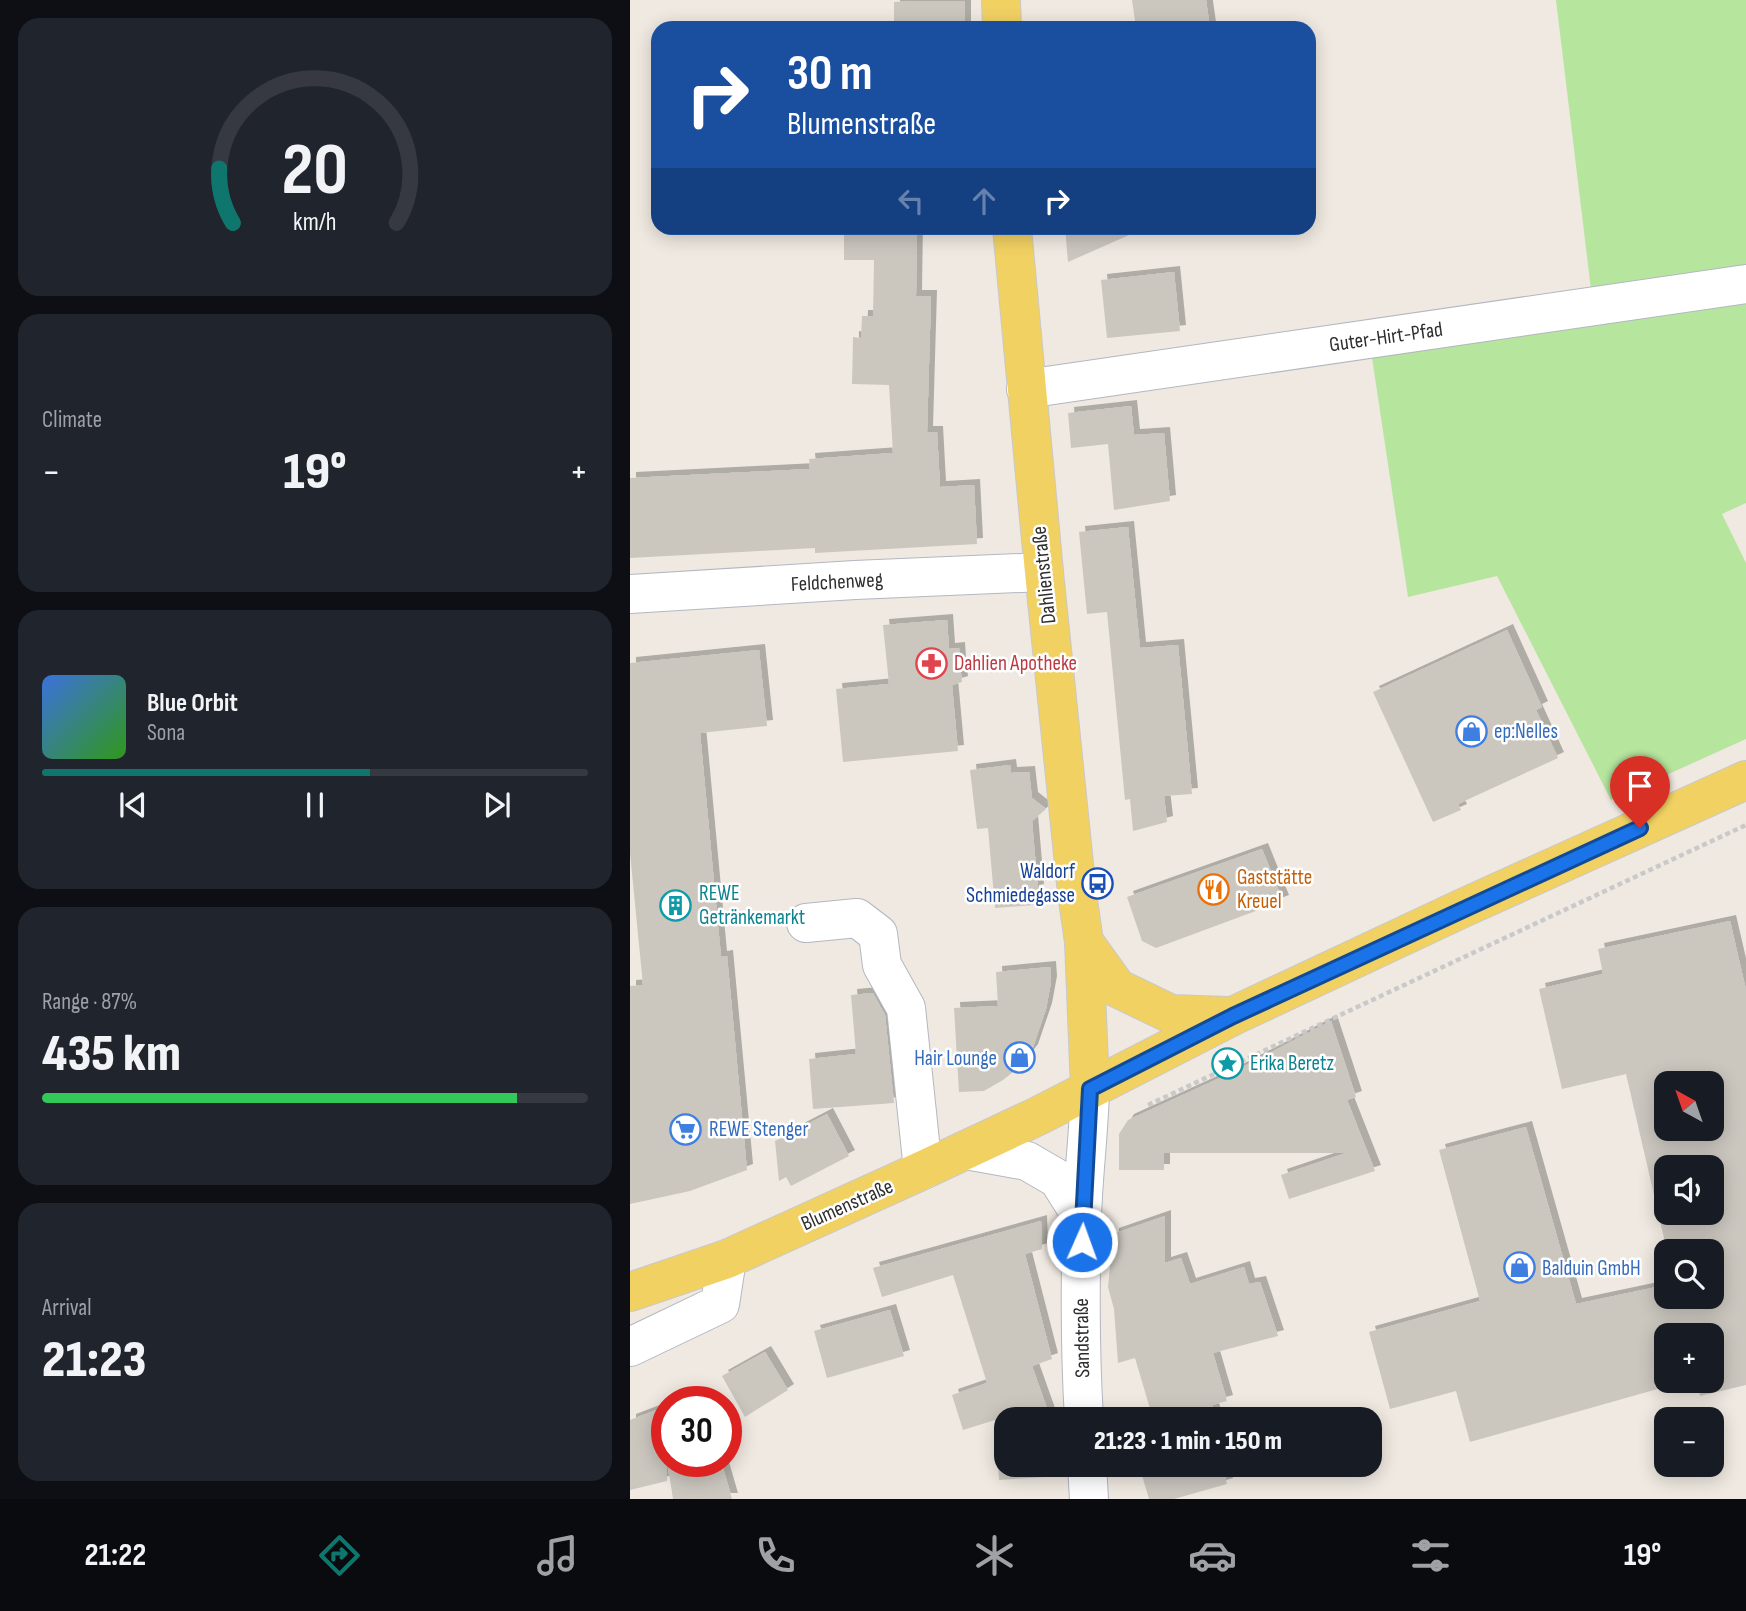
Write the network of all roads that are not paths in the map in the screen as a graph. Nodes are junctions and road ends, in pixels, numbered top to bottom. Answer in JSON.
{"nodes":[{"id":1,"x":1001,"y":0,"type":"edge"},
{"id":2,"x":1002,"y":21,"type":"edge"},
{"id":3,"x":1013,"y":235,"type":"edge"},
{"id":4,"x":1746,"y":284,"type":"edge"},
{"id":5,"x":1026,"y":389,"type":"junction"},
{"id":6,"x":1044,"y":572,"type":"junction"},
{"id":7,"x":630,"y":594,"type":"edge"},
{"id":8,"x":1746,"y":780,"type":"edge"},
{"id":9,"x":806,"y":923,"type":"dead end"},
{"id":10,"x":1084,"y":942,"type":"junction"},
{"id":11,"x":1233,"y":1016,"type":"junction"},
{"id":12,"x":1090,"y":1089,"type":"junction"},
{"id":13,"x":966,"y":1150,"type":"junction"},
{"id":14,"x":923,"y":1170,"type":"junction"},
{"id":15,"x":1082,"y":1217,"type":"junction"},
{"id":16,"x":727,"y":1259,"type":"junction"},
{"id":17,"x":630,"y":1292,"type":"edge"},
{"id":18,"x":630,"y":1347,"type":"edge"},
{"id":19,"x":1083,"y":1407,"type":"edge"},
{"id":20,"x":1088,"y":1477,"type":"edge"},
{"id":21,"x":1089,"y":1499,"type":"edge"}],
"edges":[{"from":1,"to":2,"type":"main road"},
{"from":3,"to":5,"type":"main road","name":"Dahlienstraße"},
{"from":4,"to":5,"type":"street","name":"Guter-Hirt-Pfad"},
{"from":5,"to":6,"type":"main road","name":"Dahlienstraße"},
{"from":6,"to":7,"type":"street","name":"Feldchenweg"},
{"from":6,"to":10,"type":"main road","name":"Dahlienstraße"},
{"from":8,"to":11,"type":"main road","name":"Blumenstraße"},
{"from":9,"to":14,"type":"street"},
{"from":10,"to":11,"type":"main road"},
{"from":10,"to":12,"type":"main road","name":"Dahlienstraße"},
{"from":11,"to":12,"type":"main road","name":"Blumenstraße"},
{"from":12,"to":13,"type":"main road","name":"Blumenstraße"},
{"from":12,"to":15,"type":"street","name":"Sandstraße"},
{"from":13,"to":14,"type":"main road","name":"Blumenstraße"},
{"from":13,"to":15,"type":"street"},
{"from":14,"to":16,"type":"main road","name":"Blumenstraße"},
{"from":15,"to":19,"type":"street","name":"Sandstraße"},
{"from":16,"to":17,"type":"main road","name":"Blumenstraße"},
{"from":16,"to":18,"type":"street"},
{"from":20,"to":21,"type":"street"}]}
